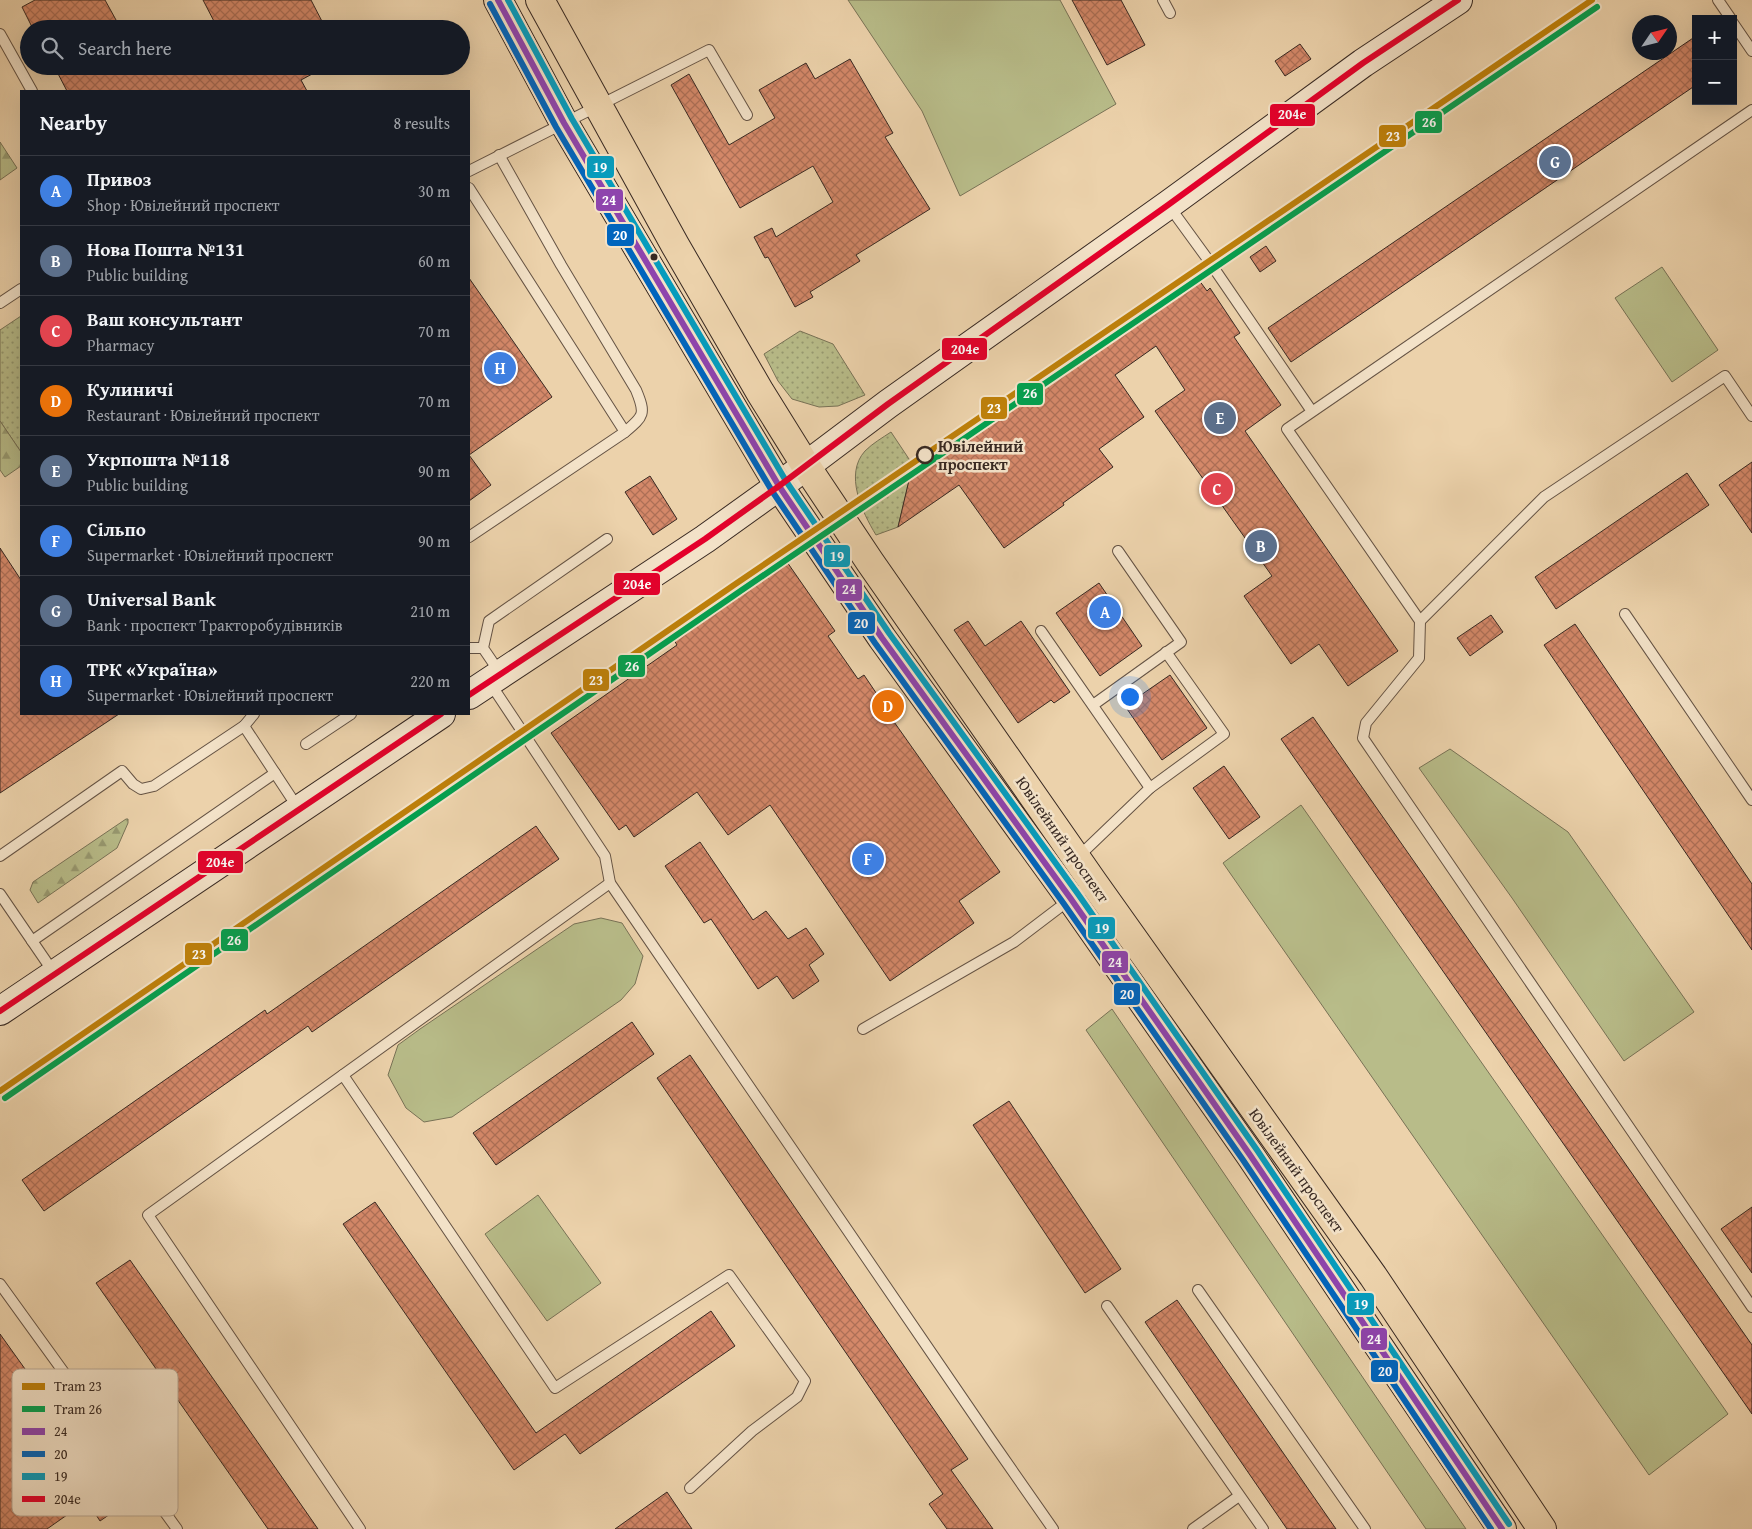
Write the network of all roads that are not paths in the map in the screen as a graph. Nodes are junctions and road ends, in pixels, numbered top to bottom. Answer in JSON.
{"nodes":[{"id":1,"x":498,"y":0,"type":"edge"},
{"id":2,"x":540,"y":0,"type":"edge"},
{"id":3,"x":1162,"y":0,"type":"edge"},
{"id":4,"x":1458,"y":0,"type":"edge"},
{"id":5,"x":1718,"y":0,"type":"edge"},
{"id":6,"x":1170,"y":13,"type":"dead end"},
{"id":7,"x":1727,"y":15,"type":"edge"},
{"id":8,"x":1737,"y":29,"type":"edge"},
{"id":9,"x":0,"y":34,"type":"edge"},
{"id":10,"x":1752,"y":51,"type":"edge"},
{"id":11,"x":20,"y":70,"type":"edge"},
{"id":12,"x":23,"y":75,"type":"edge"},
{"id":13,"x":31,"y":90,"type":"edge"},
{"id":14,"x":598,"y":107,"type":"junction"},
{"id":15,"x":1752,"y":110,"type":"edge"},
{"id":16,"x":747,"y":115,"type":"dead end"},
{"id":17,"x":564,"y":123,"type":"junction"},
{"id":18,"x":499,"y":155,"type":"junction"},
{"id":19,"x":470,"y":170,"type":"edge"},
{"id":20,"x":470,"y":190,"type":"edge"},
{"id":21,"x":1168,"y":205,"type":"junction"},
{"id":22,"x":20,"y":290,"type":"edge"},
{"id":23,"x":0,"y":303,"type":"edge"},
{"id":24,"x":1311,"y":410,"type":"junction"},
{"id":25,"x":1752,"y":416,"type":"edge"},
{"id":26,"x":625,"y":432,"type":"junction"},
{"id":27,"x":806,"y":466,"type":"junction"},
{"id":28,"x":779,"y":486,"type":"junction"},
{"id":29,"x":470,"y":537,"type":"edge"},
{"id":30,"x":608,"y":539,"type":"dead end"},
{"id":31,"x":1118,"y":551,"type":"dead end"},
{"id":32,"x":1625,"y":614,"type":"dead end"},
{"id":33,"x":1420,"y":621,"type":"junction"},
{"id":34,"x":1041,"y":631,"type":"dead end"},
{"id":35,"x":470,"y":648,"type":"edge"},
{"id":36,"x":483,"y":648,"type":"junction"},
{"id":37,"x":1166,"y":652,"type":"junction"},
{"id":38,"x":486,"y":684,"type":"edge"},
{"id":39,"x":1093,"y":705,"type":"junction"},
{"id":40,"x":253,"y":715,"type":"edge"},
{"id":41,"x":350,"y":715,"type":"edge"},
{"id":42,"x":440,"y":715,"type":"edge"},
{"id":43,"x":244,"y":726,"type":"junction"},
{"id":44,"x":306,"y":744,"type":"dead end"},
{"id":45,"x":276,"y":773,"type":"junction"},
{"id":46,"x":1150,"y":788,"type":"junction"},
{"id":47,"x":1752,"y":800,"type":"edge"},
{"id":48,"x":299,"y":810,"type":"junction"},
{"id":49,"x":0,"y":856,"type":"edge"},
{"id":50,"x":1076,"y":859,"type":"junction"},
{"id":51,"x":1093,"y":882,"type":"junction"},
{"id":52,"x":610,"y":883,"type":"junction"},
{"id":53,"x":0,"y":894,"type":"edge"},
{"id":54,"x":1071,"y":899,"type":"junction"},
{"id":55,"x":32,"y":940,"type":"junction"},
{"id":56,"x":55,"y":974,"type":"junction"},
{"id":57,"x":0,"y":1011,"type":"edge"},
{"id":58,"x":863,"y":1029,"type":"dead end"},
{"id":59,"x":343,"y":1075,"type":"junction"},
{"id":60,"x":0,"y":1284,"type":"edge"},
{"id":61,"x":1198,"y":1290,"type":"dead end"},
{"id":62,"x":1107,"y":1306,"type":"dead end"},
{"id":63,"x":1752,"y":1307,"type":"edge"},
{"id":64,"x":61,"y":1369,"type":"edge"},
{"id":65,"x":1510,"y":1482,"type":"junction"},
{"id":66,"x":690,"y":1488,"type":"dead end"},
{"id":67,"x":1239,"y":1496,"type":"junction"},
{"id":68,"x":1484,"y":1501,"type":"junction"},
{"id":69,"x":168,"y":1516,"type":"edge"},
{"id":70,"x":177,"y":1529,"type":"edge"},
{"id":71,"x":360,"y":1529,"type":"edge"},
{"id":72,"x":1054,"y":1529,"type":"edge"},
{"id":73,"x":1193,"y":1529,"type":"edge"},
{"id":74,"x":1263,"y":1529,"type":"edge"},
{"id":75,"x":1366,"y":1529,"type":"edge"},
{"id":76,"x":1502,"y":1529,"type":"edge"},
{"id":77,"x":1542,"y":1529,"type":"edge"}],
"edges":[{"from":1,"to":17,"type":"main road","name":"Ювілейний проспект"},
{"from":2,"to":14,"type":"main road","name":"Ювілейний проспект"},
{"from":3,"to":6,"type":"lane"},
{"from":4,"to":21,"type":"main road"},
{"from":5,"to":7,"type":"lane"},
{"from":8,"to":10,"type":"lane"},
{"from":9,"to":11,"type":"lane"},
{"from":12,"to":13,"type":"lane"},
{"from":14,"to":16,"type":"lane"},
{"from":14,"to":17,"type":"lane"},
{"from":14,"to":27,"type":"main road","name":"Ювілейний проспект"},
{"from":15,"to":24,"type":"lane"},
{"from":17,"to":18,"type":"lane"},
{"from":17,"to":28,"type":"main road","name":"Ювілейний проспект"},
{"from":18,"to":19,"type":"lane"},
{"from":18,"to":26,"type":"lane"},
{"from":20,"to":26,"type":"lane"},
{"from":21,"to":24,"type":"lane"},
{"from":21,"to":27,"type":"main road"},
{"from":22,"to":23,"type":"lane"},
{"from":24,"to":33,"type":"lane"},
{"from":25,"to":33,"type":"lane"},
{"from":26,"to":29,"type":"lane"},
{"from":27,"to":28,"type":"main road"},
{"from":27,"to":50,"type":"main road","name":"Ювілейний проспект"},
{"from":28,"to":38,"type":"main road"},
{"from":28,"to":54,"type":"main road","name":"Ювілейний проспект"},
{"from":30,"to":36,"type":"lane"},
{"from":31,"to":37,"type":"lane"},
{"from":32,"to":47,"type":"lane"},
{"from":33,"to":63,"type":"lane"},
{"from":34,"to":39,"type":"lane"},
{"from":35,"to":36,"type":"lane"},
{"from":36,"to":38,"type":"lane"},
{"from":37,"to":39,"type":"lane"},
{"from":37,"to":46,"type":"lane"},
{"from":38,"to":52,"type":"lane"},
{"from":39,"to":46,"type":"lane"},
{"from":40,"to":43,"type":"lane"},
{"from":41,"to":44,"type":"lane"},
{"from":42,"to":48,"type":"main road"},
{"from":43,"to":45,"type":"lane"},
{"from":43,"to":49,"type":"lane"},
{"from":45,"to":48,"type":"lane"},
{"from":45,"to":55,"type":"lane"},
{"from":46,"to":50,"type":"lane"},
{"from":48,"to":56,"type":"main road"},
{"from":50,"to":51,"type":"main road","name":"Ювілейний проспект"},
{"from":51,"to":54,"type":"lane"},
{"from":51,"to":65,"type":"main road","name":"Ювілейний проспект"},
{"from":52,"to":59,"type":"lane"},
{"from":52,"to":72,"type":"lane"},
{"from":53,"to":55,"type":"lane"},
{"from":54,"to":58,"type":"lane"},
{"from":54,"to":68,"type":"main road","name":"Ювілейний проспект"},
{"from":55,"to":56,"type":"lane"},
{"from":56,"to":57,"type":"main road"},
{"from":59,"to":66,"type":"lane"},
{"from":59,"to":71,"type":"lane"},
{"from":60,"to":64,"type":"lane"},
{"from":61,"to":75,"type":"lane"},
{"from":62,"to":67,"type":"lane"},
{"from":65,"to":68,"type":"main road"},
{"from":65,"to":77,"type":"main road","name":"Ювілейний проспект"},
{"from":67,"to":73,"type":"lane"},
{"from":67,"to":74,"type":"lane"},
{"from":68,"to":76,"type":"main road","name":"Ювілейний проспект"},
{"from":69,"to":70,"type":"lane"}]}
